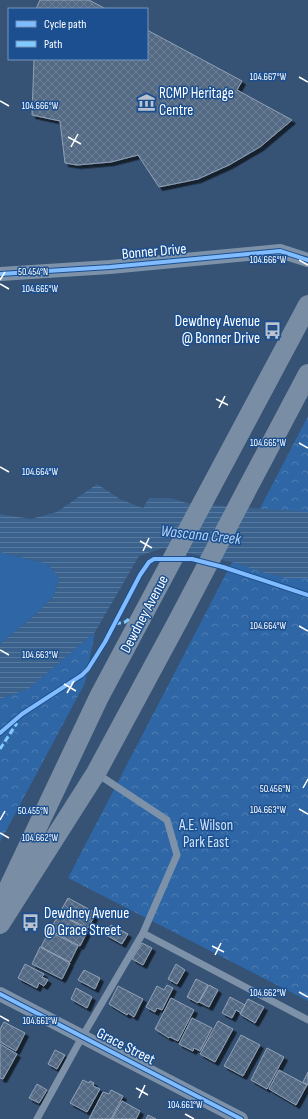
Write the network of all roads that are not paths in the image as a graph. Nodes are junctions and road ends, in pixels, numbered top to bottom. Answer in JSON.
{"nodes":[{"id":1,"x":308,"y":260,"type":"edge"},
{"id":2,"x":0,"y":274,"type":"edge"},
{"id":3,"x":308,"y":305,"type":"edge"},
{"id":4,"x":308,"y":374,"type":"edge"},
{"id":5,"x":96,"y":773,"type":"junction"},
{"id":6,"x":0,"y":906,"type":"edge"},
{"id":7,"x":0,"y":924,"type":"edge"},
{"id":8,"x":143,"y":933,"type":"junction"},
{"id":9,"x":0,"y":994,"type":"edge"},
{"id":10,"x":308,"y":1020,"type":"edge"},
{"id":11,"x":82,"y":1037,"type":"junction"},
{"id":12,"x":38,"y":1119,"type":"edge"},
{"id":13,"x":240,"y":1119,"type":"edge"}],
"edges":[{"from":1,"to":2,"type":"street","name":"Bonner Drive"},
{"from":3,"to":6,"type":"main road","name":"Dewdney Avenue"},
{"from":4,"to":5,"type":"main road"},
{"from":5,"to":7,"type":"main road"},
{"from":5,"to":8,"type":"lane"},
{"from":8,"to":10,"type":"lane"},
{"from":8,"to":11,"type":"lane"},
{"from":9,"to":11,"type":"street","name":"Grace Street"},
{"from":11,"to":12,"type":"lane"},
{"from":11,"to":13,"type":"street","name":"Grace Street"}]}
